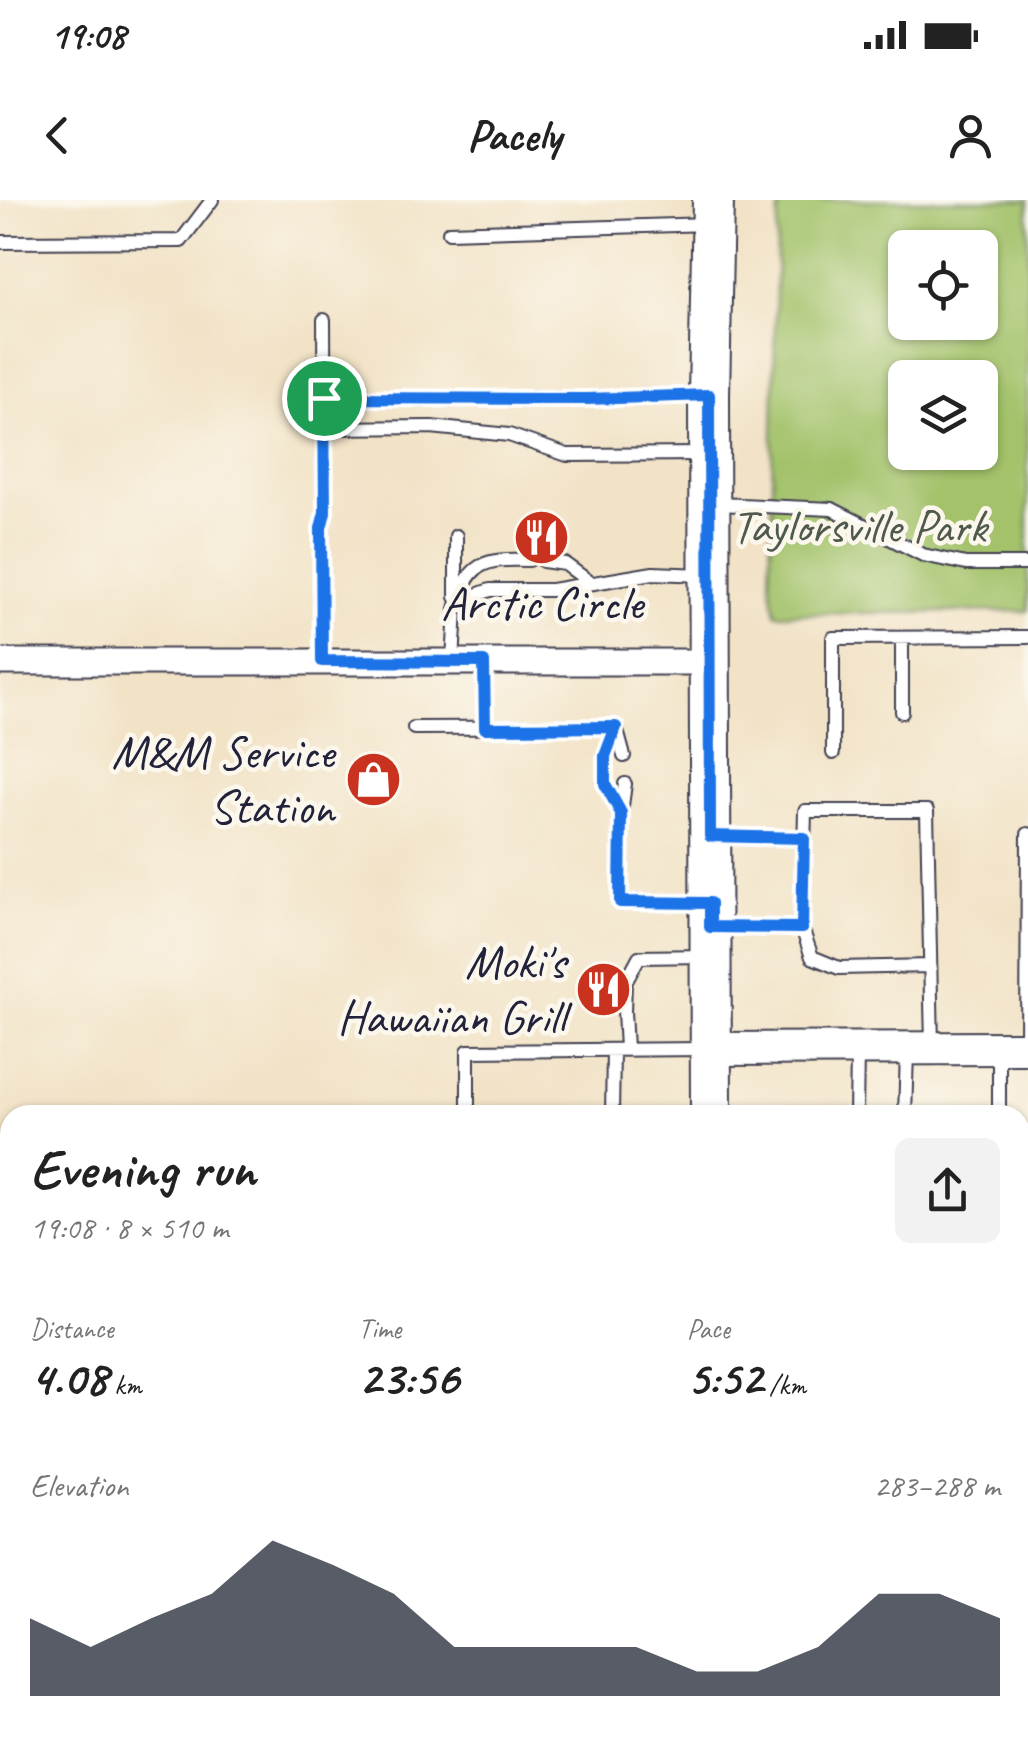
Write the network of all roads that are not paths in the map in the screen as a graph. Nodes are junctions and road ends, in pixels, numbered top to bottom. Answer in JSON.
{"nodes":[{"id":1,"x":212,"y":200,"type":"edge"},
{"id":2,"x":712,"y":212,"type":"edge"},
{"id":3,"x":449,"y":232,"type":"dead end"},
{"id":4,"x":0,"y":242,"type":"edge"},
{"id":5,"x":324,"y":320,"type":"dead end"},
{"id":6,"x":709,"y":395,"type":"junction"},
{"id":7,"x":324,"y":398,"type":"junction"},
{"id":8,"x":325,"y":428,"type":"junction"},
{"id":9,"x":709,"y":454,"type":"junction"},
{"id":10,"x":709,"y":504,"type":"junction"},
{"id":11,"x":456,"y":536,"type":"dead end"},
{"id":12,"x":1028,"y":564,"type":"edge"},
{"id":13,"x":710,"y":575,"type":"junction"},
{"id":14,"x":590,"y":583,"type":"junction"},
{"id":15,"x":456,"y":609,"type":"junction"},
{"id":16,"x":1028,"y":637,"type":"edge"},
{"id":17,"x":902,"y":638,"type":"junction"},
{"id":18,"x":322,"y":661,"type":"junction"},
{"id":19,"x":0,"y":662,"type":"edge"},
{"id":20,"x":454,"y":662,"type":"junction"},
{"id":21,"x":484,"y":662,"type":"junction"},
{"id":22,"x":709,"y":662,"type":"junction"},
{"id":23,"x":902,"y":712,"type":"dead end"},
{"id":24,"x":616,"y":727,"type":"junction"},
{"id":25,"x":414,"y":728,"type":"dead end"},
{"id":26,"x":485,"y":728,"type":"junction"},
{"id":27,"x":833,"y":753,"type":"dead end"},
{"id":28,"x":624,"y":756,"type":"dead end"},
{"id":29,"x":625,"y":784,"type":"dead end"},
{"id":30,"x":621,"y":813,"type":"junction"},
{"id":31,"x":1028,"y":834,"type":"edge"},
{"id":32,"x":710,"y":836,"type":"junction"},
{"id":33,"x":804,"y":838,"type":"junction"},
{"id":34,"x":802,"y":928,"type":"junction"},
{"id":35,"x":710,"y":929,"type":"junction"},
{"id":36,"x":930,"y":966,"type":"junction"},
{"id":37,"x":1018,"y":1048,"type":"edge"},
{"id":38,"x":710,"y":1049,"type":"junction"},
{"id":39,"x":857,"y":1049,"type":"junction"},
{"id":40,"x":920,"y":1049,"type":"junction"},
{"id":41,"x":619,"y":1050,"type":"junction"},
{"id":42,"x":468,"y":1105,"type":"edge"},
{"id":43,"x":613,"y":1105,"type":"edge"},
{"id":44,"x":711,"y":1105,"type":"edge"},
{"id":45,"x":856,"y":1105,"type":"edge"},
{"id":46,"x":907,"y":1105,"type":"edge"},
{"id":47,"x":1002,"y":1105,"type":"edge"}],
"edges":[{"from":1,"to":4,"type":"lane"},
{"from":2,"to":3,"type":"lane"},
{"from":2,"to":6,"type":"main road"},
{"from":5,"to":7,"type":"lane"},
{"from":6,"to":7,"type":"lane"},
{"from":6,"to":9,"type":"main road"},
{"from":7,"to":8,"type":"lane"},
{"from":8,"to":9,"type":"lane"},
{"from":8,"to":18,"type":"lane"},
{"from":9,"to":10,"type":"main road"},
{"from":10,"to":12,"type":"lane"},
{"from":10,"to":13,"type":"main road"},
{"from":11,"to":15,"type":"lane"},
{"from":13,"to":14,"type":"lane"},
{"from":13,"to":22,"type":"main road"},
{"from":14,"to":15,"type":"lane"},
{"from":14,"to":15,"type":"lane"},
{"from":15,"to":20,"type":"lane"},
{"from":16,"to":17,"type":"lane"},
{"from":17,"to":23,"type":"lane"},
{"from":17,"to":27,"type":"lane"},
{"from":18,"to":19,"type":"street"},
{"from":18,"to":20,"type":"street"},
{"from":20,"to":21,"type":"street"},
{"from":21,"to":22,"type":"street"},
{"from":21,"to":26,"type":"lane"},
{"from":22,"to":32,"type":"main road"},
{"from":24,"to":26,"type":"lane"},
{"from":24,"to":28,"type":"lane"},
{"from":24,"to":30,"type":"lane"},
{"from":25,"to":26,"type":"lane"},
{"from":29,"to":30,"type":"lane"},
{"from":30,"to":35,"type":"lane"},
{"from":31,"to":37,"type":"lane"},
{"from":32,"to":33,"type":"lane"},
{"from":32,"to":35,"type":"main road"},
{"from":33,"to":34,"type":"lane"},
{"from":33,"to":36,"type":"lane"},
{"from":34,"to":35,"type":"lane"},
{"from":34,"to":36,"type":"lane"},
{"from":35,"to":38,"type":"main road"},
{"from":35,"to":41,"type":"lane"},
{"from":36,"to":40,"type":"lane"},
{"from":37,"to":40,"type":"street"},
{"from":37,"to":47,"type":"lane"},
{"from":38,"to":39,"type":"street"},
{"from":38,"to":41,"type":"lane"},
{"from":38,"to":44,"type":"main road"},
{"from":39,"to":40,"type":"street"},
{"from":39,"to":45,"type":"lane"},
{"from":40,"to":46,"type":"lane"},
{"from":41,"to":42,"type":"lane"},
{"from":41,"to":43,"type":"lane"}]}
